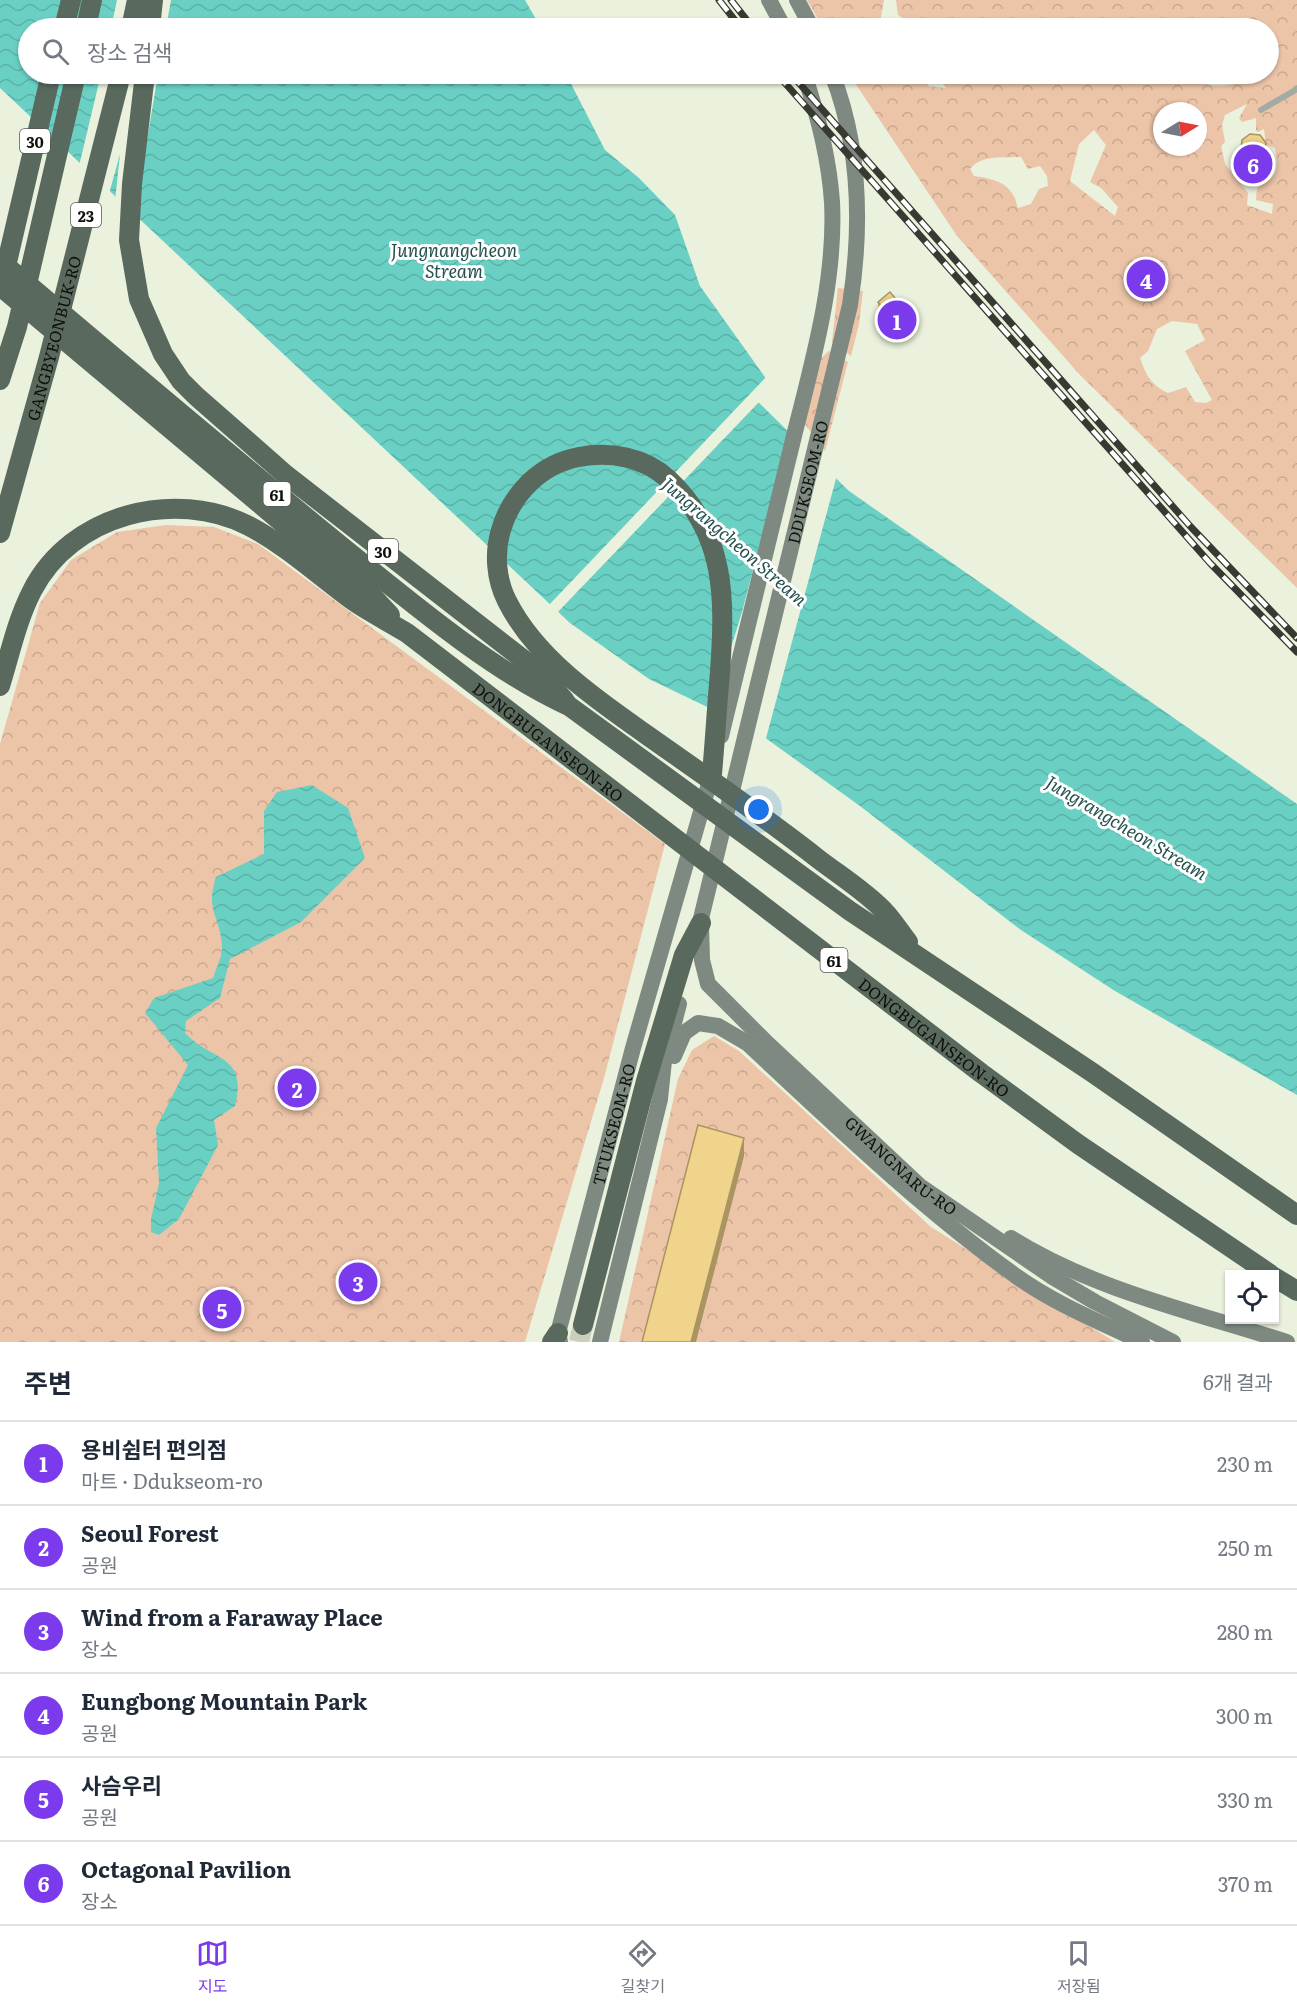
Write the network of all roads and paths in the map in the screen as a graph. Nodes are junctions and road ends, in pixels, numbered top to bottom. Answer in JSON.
{"nodes":[{"id":1,"x":71,"y":0,"type":"edge"},
{"id":2,"x":92,"y":0,"type":"edge"},
{"id":3,"x":136,"y":0,"type":"edge"},
{"id":4,"x":153,"y":0,"type":"edge"},
{"id":5,"x":769,"y":0,"type":"edge"},
{"id":6,"x":797,"y":0,"type":"edge"},
{"id":7,"x":66,"y":18,"type":"edge"},
{"id":8,"x":88,"y":18,"type":"edge"},
{"id":9,"x":133,"y":18,"type":"edge"},
{"id":10,"x":151,"y":18,"type":"edge"},
{"id":11,"x":779,"y":18,"type":"edge"},
{"id":12,"x":807,"y":18,"type":"edge"},
{"id":13,"x":49,"y":84,"type":"edge"},
{"id":14,"x":74,"y":84,"type":"edge"},
{"id":15,"x":118,"y":84,"type":"edge"},
{"id":16,"x":144,"y":84,"type":"edge"},
{"id":17,"x":807,"y":84,"type":"edge"},
{"id":18,"x":835,"y":84,"type":"edge"},
{"id":19,"x":1297,"y":89,"type":"edge"},
{"id":20,"x":1261,"y":110,"type":"dead end"},
{"id":21,"x":18,"y":208,"type":"junction"},
{"id":22,"x":0,"y":263,"type":"edge"},
{"id":23,"x":0,"y":286,"type":"edge"},
{"id":24,"x":0,"y":294,"type":"edge"},
{"id":25,"x":0,"y":380,"type":"edge"},
{"id":26,"x":0,"y":533,"type":"edge"},
{"id":27,"x":407,"y":633,"type":"junction"},
{"id":28,"x":0,"y":686,"type":"edge"},
{"id":29,"x":569,"y":706,"type":"junction"},
{"id":30,"x":712,"y":774,"type":"junction"},
{"id":31,"x":674,"y":906,"type":"joint"},
{"id":32,"x":701,"y":923,"type":"junction"},
{"id":33,"x":919,"y":955,"type":"junction"},
{"id":34,"x":660,"y":1099,"type":"junction"},
{"id":35,"x":902,"y":1167,"type":"junction"},
{"id":36,"x":1297,"y":1215,"type":"edge"},
{"id":37,"x":1263,"y":1270,"type":"edge"},
{"id":38,"x":1279,"y":1280,"type":"edge"},
{"id":39,"x":1297,"y":1291,"type":"edge"},
{"id":40,"x":583,"y":1325,"type":"tunnel mouth"},
{"id":41,"x":556,"y":1339,"type":"edge"},
{"id":42,"x":600,"y":1342,"type":"edge"},
{"id":43,"x":1142,"y":1342,"type":"edge"},
{"id":44,"x":1173,"y":1342,"type":"edge"},
{"id":45,"x":1287,"y":1342,"type":"edge"}],
"edges":[{"from":1,"to":7,"type":"highway"},
{"from":2,"to":8,"type":"highway"},
{"from":3,"to":9,"type":"highway"},
{"from":4,"to":10,"type":"highway"},
{"from":5,"to":11,"type":"main road"},
{"from":6,"to":12,"type":"main road"},
{"from":13,"to":21,"type":"highway","number":"30"},
{"from":14,"to":25,"type":"highway","number":"23"},
{"from":15,"to":26,"type":"highway","name":"GANGBYEONBUK-RO","number":"23"},
{"from":16,"to":29,"type":"highway","number":"30"},
{"from":17,"to":30,"type":"main road","name":"DDUKSEOM-RO"},
{"from":18,"to":32,"type":"main road","name":"DDUKSEOM-RO"},
{"from":19,"to":20,"type":"lane"},
{"from":21,"to":22,"type":"highway","number":"30"},
{"from":21,"to":24,"type":"highway"},
{"from":22,"to":29,"type":"highway","number":"61"},
{"from":23,"to":27,"type":"highway"},
{"from":27,"to":28,"type":"highway","number":"61"},
{"from":27,"to":37,"type":"highway","name":"DONGBUGANSEON-RO","number":"61"},
{"from":29,"to":33,"type":"highway","number":"61"},
{"from":30,"to":31,"type":"main road","name":"DDUKSEOM-RO"},
{"from":30,"to":33,"type":"highway"},
{"from":31,"to":41,"type":"main road","name":"TTUKSEOM-RO"},
{"from":32,"to":34,"type":"main road","name":"TTUKSEOM-RO"},
{"from":32,"to":35,"type":"main road","name":"GWANGNARU-RO"},
{"from":32,"to":40,"type":"highway"},
{"from":33,"to":36,"type":"highway","number":"61"},
{"from":34,"to":42,"type":"main road","name":"TTUKSEOM-RO"},
{"from":34,"to":43,"type":"main road","name":"GWANGNARU-RO"},
{"from":35,"to":44,"type":"main road","name":"GWANGNARU-RO"},
{"from":35,"to":45,"type":"main road"},
{"from":38,"to":39,"type":"highway"}]}
